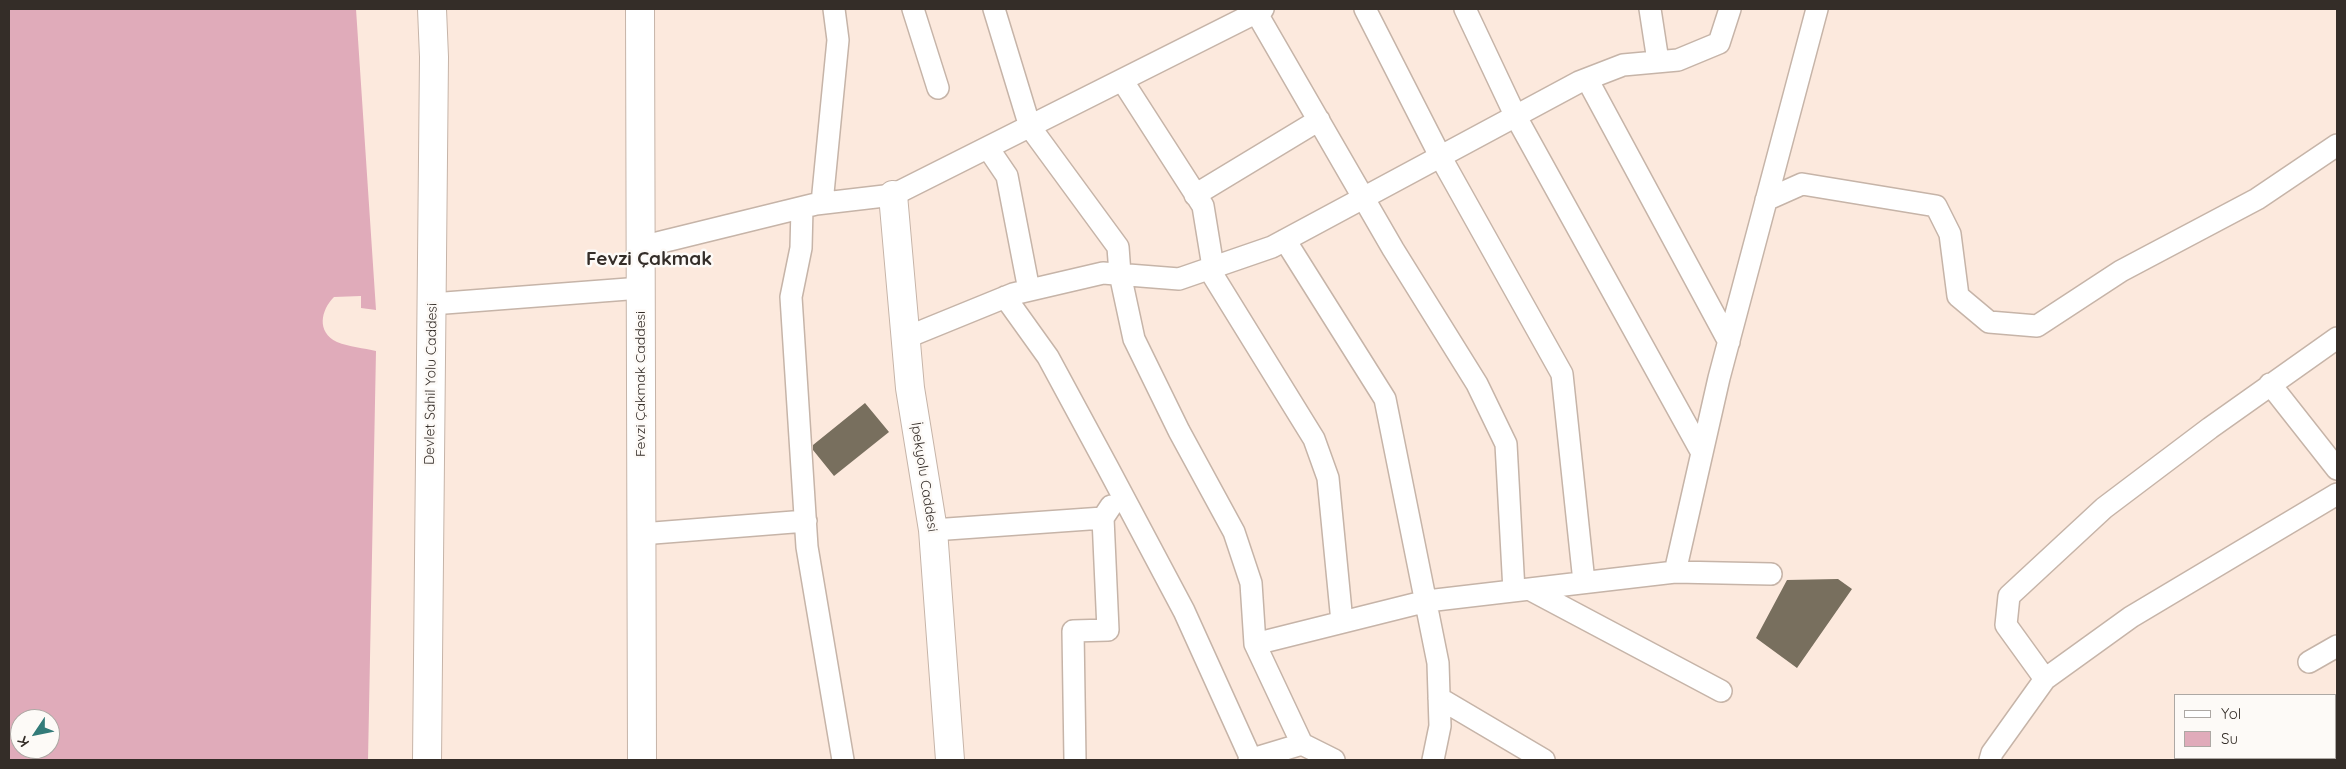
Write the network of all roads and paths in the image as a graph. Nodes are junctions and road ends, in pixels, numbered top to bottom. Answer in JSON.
{"nodes":[{"id":1,"x":432,"y":9,"type":"edge"},
{"id":2,"x":448,"y":9,"type":"edge"},
{"id":3,"x":640,"y":9,"type":"edge"},
{"id":4,"x":834,"y":9,"type":"edge"},
{"id":5,"x":913,"y":9,"type":"edge"},
{"id":6,"x":994,"y":9,"type":"edge"},
{"id":7,"x":1365,"y":9,"type":"edge"},
{"id":8,"x":1465,"y":9,"type":"edge"},
{"id":9,"x":1650,"y":9,"type":"edge"},
{"id":10,"x":1730,"y":9,"type":"edge"},
{"id":11,"x":1817,"y":9,"type":"edge"},
{"id":12,"x":1260,"y":10,"type":"edge"},
{"id":13,"x":1658,"y":61,"type":"junction"},
{"id":14,"x":1587,"y":79,"type":"junction"},
{"id":15,"x":1122,"y":80,"type":"junction"},
{"id":16,"x":938,"y":88,"type":"dead end"},
{"id":17,"x":1515,"y":116,"type":"junction"},
{"id":18,"x":1319,"y":120,"type":"junction"},
{"id":19,"x":1030,"y":126,"type":"junction"},
{"id":20,"x":2337,"y":145,"type":"edge"},
{"id":21,"x":988,"y":148,"type":"junction"},
{"id":22,"x":1440,"y":156,"type":"junction"},
{"id":23,"x":893,"y":195,"type":"junction"},
{"id":24,"x":1196,"y":195,"type":"junction"},
{"id":25,"x":1364,"y":198,"type":"junction"},
{"id":26,"x":1766,"y":200,"type":"junction"},
{"id":27,"x":822,"y":203,"type":"junction"},
{"id":28,"x":802,"y":208,"type":"junction"},
{"id":29,"x":1285,"y":240,"type":"junction"},
{"id":30,"x":641,"y":248,"type":"junction"},
{"id":31,"x":1211,"y":268,"type":"junction"},
{"id":32,"x":1120,"y":274,"type":"junction"},
{"id":33,"x":641,"y":288,"type":"junction"},
{"id":34,"x":1029,"y":290,"type":"junction"},
{"id":35,"x":1005,"y":297,"type":"junction"},
{"id":36,"x":445,"y":303,"type":"junction"},
{"id":37,"x":905,"y":338,"type":"junction"},
{"id":38,"x":2337,"y":338,"type":"edge"},
{"id":39,"x":1729,"y":342,"type":"junction"},
{"id":40,"x":2270,"y":384,"type":"junction"},
{"id":41,"x":1702,"y":453,"type":"junction"},
{"id":42,"x":2337,"y":468,"type":"edge"},
{"id":43,"x":1120,"y":492,"type":"junction"},
{"id":44,"x":2337,"y":494,"type":"edge"},
{"id":45,"x":1103,"y":518,"type":"junction"},
{"id":46,"x":806,"y":521,"type":"junction"},
{"id":47,"x":933,"y":530,"type":"junction"},
{"id":48,"x":642,"y":534,"type":"junction"},
{"id":49,"x":1675,"y":572,"type":"junction"},
{"id":50,"x":1771,"y":574,"type":"dead end"},
{"id":51,"x":1584,"y":582,"type":"junction"},
{"id":52,"x":1521,"y":590,"type":"junction"},
{"id":53,"x":1427,"y":601,"type":"junction"},
{"id":54,"x":1342,"y":622,"type":"junction"},
{"id":55,"x":1255,"y":644,"type":"junction"},
{"id":56,"x":2337,"y":646,"type":"edge"},
{"id":57,"x":2309,"y":662,"type":"dead end"},
{"id":58,"x":2045,"y":679,"type":"junction"},
{"id":59,"x":1721,"y":691,"type":"dead end"},
{"id":60,"x":1439,"y":698,"type":"junction"},
{"id":61,"x":1302,"y":744,"type":"junction"},
{"id":62,"x":427,"y":760,"type":"edge"},
{"id":63,"x":442,"y":760,"type":"edge"},
{"id":64,"x":642,"y":760,"type":"edge"},
{"id":65,"x":843,"y":760,"type":"edge"},
{"id":66,"x":950,"y":760,"type":"edge"},
{"id":67,"x":1075,"y":760,"type":"edge"},
{"id":68,"x":1250,"y":760,"type":"edge"},
{"id":69,"x":1334,"y":760,"type":"edge"},
{"id":70,"x":1433,"y":760,"type":"edge"},
{"id":71,"x":1544,"y":760,"type":"edge"},
{"id":72,"x":1990,"y":760,"type":"edge"}],
"edges":[{"from":1,"to":62,"type":"main road","name":"Devlet Sahil Yolu Caddesi"},
{"from":2,"to":36,"type":"main road","name":"Devlet Sahil Yolu Caddesi"},
{"from":3,"to":30,"type":"main road","name":"Fevzi Çakmak Caddesi"},
{"from":4,"to":27,"type":"street"},
{"from":5,"to":16,"type":"street"},
{"from":6,"to":19,"type":"street"},
{"from":7,"to":22,"type":"street"},
{"from":8,"to":17,"type":"street"},
{"from":9,"to":13,"type":"street"},
{"from":10,"to":13,"type":"street"},
{"from":11,"to":26,"type":"street"},
{"from":12,"to":15,"type":"street"},
{"from":12,"to":18,"type":"street"},
{"from":13,"to":14,"type":"street"},
{"from":14,"to":17,"type":"street"},
{"from":14,"to":39,"type":"street"},
{"from":15,"to":19,"type":"street"},
{"from":15,"to":24,"type":"street"},
{"from":17,"to":22,"type":"street"},
{"from":17,"to":41,"type":"street"},
{"from":18,"to":24,"type":"street"},
{"from":18,"to":25,"type":"street"},
{"from":19,"to":21,"type":"street"},
{"from":19,"to":32,"type":"street"},
{"from":20,"to":26,"type":"street"},
{"from":21,"to":23,"type":"street"},
{"from":21,"to":34,"type":"street"},
{"from":22,"to":25,"type":"street"},
{"from":22,"to":51,"type":"street"},
{"from":23,"to":27,"type":"street"},
{"from":23,"to":37,"type":"main road","name":"İpekyolu Caddesi"},
{"from":24,"to":31,"type":"street"},
{"from":25,"to":29,"type":"street"},
{"from":25,"to":52,"type":"street"},
{"from":26,"to":39,"type":"street"},
{"from":27,"to":28,"type":"street"},
{"from":28,"to":30,"type":"street"},
{"from":28,"to":46,"type":"street"},
{"from":29,"to":31,"type":"street"},
{"from":29,"to":53,"type":"street"},
{"from":30,"to":33,"type":"main road","name":"Fevzi Çakmak Caddesi"},
{"from":31,"to":32,"type":"street"},
{"from":31,"to":54,"type":"street"},
{"from":32,"to":34,"type":"street"},
{"from":32,"to":55,"type":"street"},
{"from":33,"to":36,"type":"street"},
{"from":33,"to":48,"type":"main road","name":"Fevzi Çakmak Caddesi"},
{"from":34,"to":35,"type":"street"},
{"from":35,"to":37,"type":"street"},
{"from":35,"to":43,"type":"street"},
{"from":36,"to":63,"type":"main road","name":"Devlet Sahil Yolu Caddesi"},
{"from":37,"to":47,"type":"main road","name":"İpekyolu Caddesi"},
{"from":38,"to":40,"type":"street"},
{"from":39,"to":41,"type":"street"},
{"from":40,"to":42,"type":"street"},
{"from":40,"to":58,"type":"street"},
{"from":41,"to":49,"type":"street"},
{"from":43,"to":45,"type":"street"},
{"from":43,"to":68,"type":"street"},
{"from":44,"to":58,"type":"street"},
{"from":45,"to":47,"type":"street"},
{"from":45,"to":67,"type":"street"},
{"from":46,"to":48,"type":"street"},
{"from":46,"to":65,"type":"street"},
{"from":47,"to":66,"type":"main road","name":"İpekyolu Caddesi"},
{"from":48,"to":64,"type":"main road","name":"Fevzi Çakmak Caddesi"},
{"from":49,"to":50,"type":"street"},
{"from":49,"to":51,"type":"street"},
{"from":51,"to":52,"type":"street"},
{"from":52,"to":53,"type":"street"},
{"from":52,"to":59,"type":"street"},
{"from":53,"to":54,"type":"street"},
{"from":53,"to":60,"type":"street"},
{"from":54,"to":55,"type":"street"},
{"from":55,"to":61,"type":"street"},
{"from":56,"to":57,"type":"street"},
{"from":58,"to":72,"type":"street"},
{"from":60,"to":70,"type":"street"},
{"from":60,"to":71,"type":"street"},
{"from":61,"to":68,"type":"street"},
{"from":61,"to":69,"type":"street"}]}
